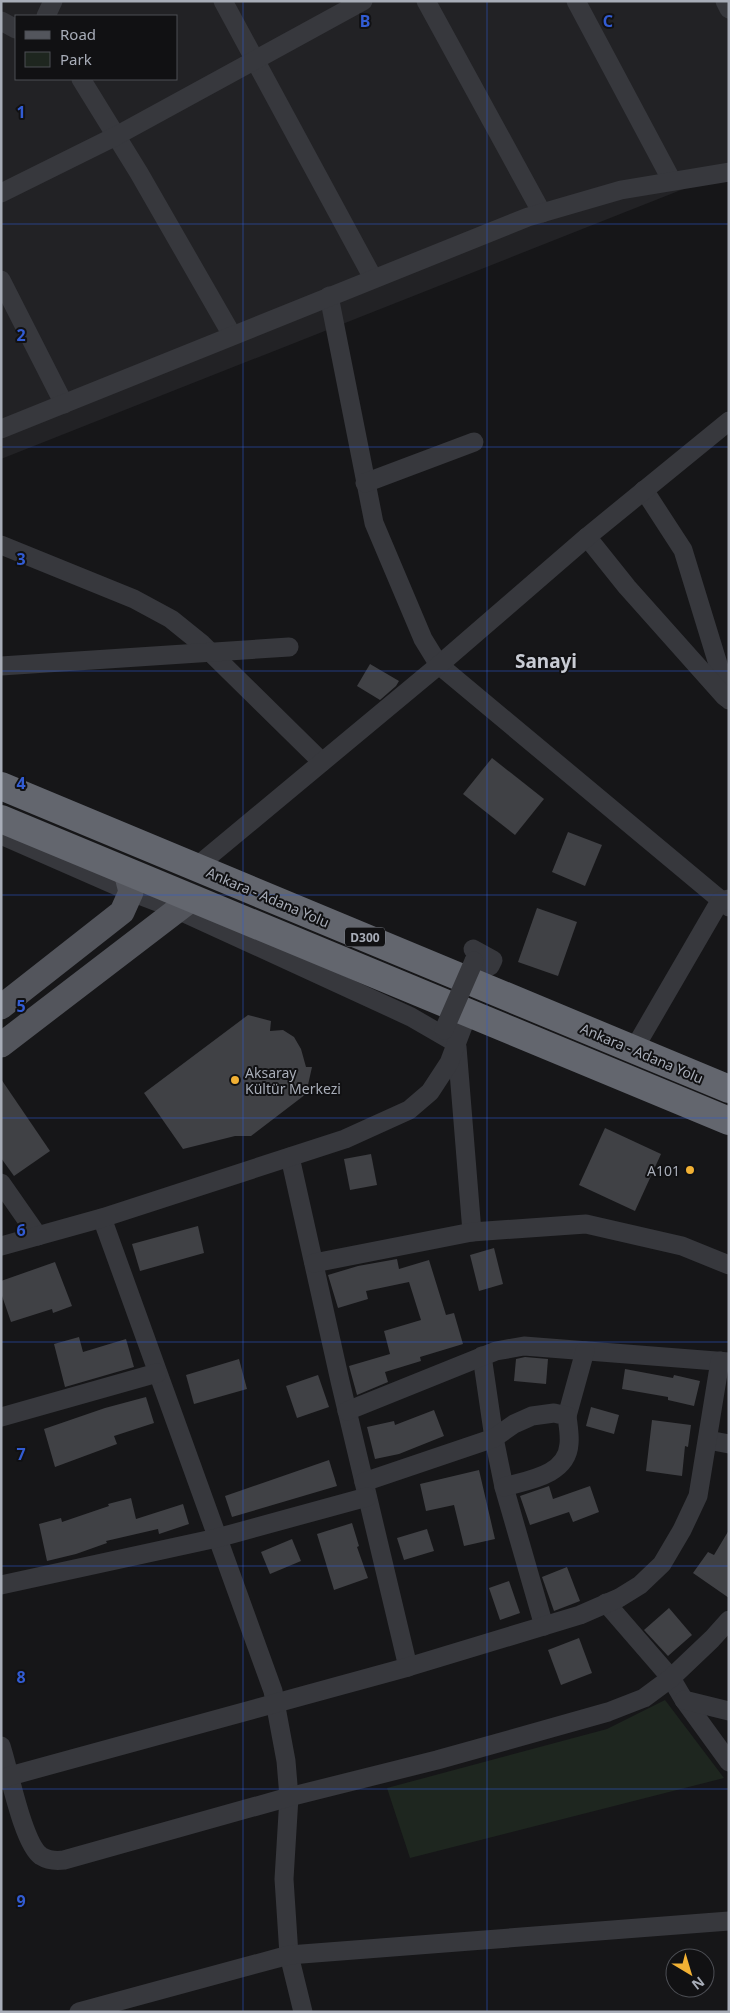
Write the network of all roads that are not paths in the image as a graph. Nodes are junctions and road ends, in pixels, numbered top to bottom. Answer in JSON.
{"nodes":[{"id":1,"x":53,"y":1,"type":"edge"},
{"id":2,"x":223,"y":1,"type":"edge"},
{"id":3,"x":363,"y":1,"type":"edge"},
{"id":4,"x":426,"y":1,"type":"edge"},
{"id":5,"x":576,"y":1,"type":"edge"},
{"id":6,"x":725,"y":1,"type":"edge"},
{"id":7,"x":729,"y":9,"type":"edge"},
{"id":8,"x":46,"y":15,"type":"edge"},
{"id":9,"x":1,"y":21,"type":"edge"},
{"id":10,"x":15,"y":28,"type":"edge"},
{"id":11,"x":255,"y":60,"type":"junction"},
{"id":12,"x":82,"y":80,"type":"edge"},
{"id":13,"x":116,"y":136,"type":"junction"},
{"id":14,"x":729,"y":172,"type":"edge"},
{"id":15,"x":672,"y":181,"type":"junction"},
{"id":16,"x":1,"y":193,"type":"edge"},
{"id":17,"x":542,"y":212,"type":"junction"},
{"id":18,"x":374,"y":278,"type":"junction"},
{"id":19,"x":1,"y":280,"type":"edge"},
{"id":20,"x":329,"y":296,"type":"junction"},
{"id":21,"x":232,"y":335,"type":"junction"},
{"id":22,"x":64,"y":404,"type":"junction"},
{"id":23,"x":729,"y":421,"type":"edge"},
{"id":24,"x":1,"y":429,"type":"edge"},
{"id":25,"x":474,"y":442,"type":"dead end"},
{"id":26,"x":365,"y":483,"type":"junction"},
{"id":27,"x":644,"y":490,"type":"junction"},
{"id":28,"x":587,"y":537,"type":"junction"},
{"id":29,"x":1,"y":545,"type":"edge"},
{"id":30,"x":289,"y":647,"type":"dead end"},
{"id":31,"x":210,"y":652,"type":"junction"},
{"id":32,"x":439,"y":665,"type":"junction"},
{"id":33,"x":1,"y":666,"type":"edge"},
{"id":34,"x":729,"y":701,"type":"edge"},
{"id":35,"x":322,"y":762,"type":"junction"},
{"id":36,"x":1,"y":786,"type":"edge"},
{"id":37,"x":1,"y":819,"type":"edge"},
{"id":38,"x":1,"y":835,"type":"edge"},
{"id":39,"x":196,"y":867,"type":"junction"},
{"id":40,"x":128,"y":882,"type":"junction"},
{"id":41,"x":726,"y":902,"type":"edge"},
{"id":42,"x":185,"y":904,"type":"junction"},
{"id":43,"x":473,"y":955,"type":"dead end"},
{"id":44,"x":1,"y":1007,"type":"edge"},
{"id":45,"x":468,"y":1013,"type":"junction"},
{"id":46,"x":411,"y":1017,"type":"junction"},
{"id":47,"x":1,"y":1045,"type":"edge"},
{"id":48,"x":457,"y":1045,"type":"junction"},
{"id":49,"x":634,"y":1049,"type":"junction"},
{"id":50,"x":729,"y":1089,"type":"edge"},
{"id":51,"x":729,"y":1121,"type":"edge"},
{"id":52,"x":290,"y":1157,"type":"junction"},
{"id":53,"x":1,"y":1183,"type":"edge"},
{"id":54,"x":102,"y":1218,"type":"junction"},
{"id":55,"x":472,"y":1232,"type":"junction"},
{"id":56,"x":38,"y":1236,"type":"junction"},
{"id":57,"x":1,"y":1246,"type":"edge"},
{"id":58,"x":314,"y":1263,"type":"junction"},
{"id":59,"x":729,"y":1266,"type":"edge"},
{"id":60,"x":585,"y":1350,"type":"junction"},
{"id":61,"x":482,"y":1356,"type":"junction"},
{"id":62,"x":725,"y":1362,"type":"edge"},
{"id":63,"x":157,"y":1373,"type":"junction"},
{"id":64,"x":347,"y":1411,"type":"junction"},
{"id":65,"x":567,"y":1416,"type":"junction"},
{"id":66,"x":1,"y":1417,"type":"edge"},
{"id":67,"x":494,"y":1438,"type":"junction"},
{"id":68,"x":708,"y":1440,"type":"junction"},
{"id":69,"x":729,"y":1444,"type":"edge"},
{"id":70,"x":504,"y":1487,"type":"junction"},
{"id":71,"x":365,"y":1489,"type":"junction"},
{"id":72,"x":217,"y":1538,"type":"junction"},
{"id":73,"x":1,"y":1585,"type":"edge"},
{"id":74,"x":606,"y":1604,"type":"junction"},
{"id":75,"x":729,"y":1620,"type":"edge"},
{"id":76,"x":544,"y":1626,"type":"junction"},
{"id":77,"x":408,"y":1667,"type":"junction"},
{"id":78,"x":671,"y":1678,"type":"junction"},
{"id":79,"x":684,"y":1700,"type":"junction"},
{"id":80,"x":275,"y":1702,"type":"junction"},
{"id":81,"x":729,"y":1711,"type":"edge"},
{"id":82,"x":1,"y":1746,"type":"edge"},
{"id":83,"x":729,"y":1762,"type":"edge"},
{"id":84,"x":6,"y":1778,"type":"edge"},
{"id":85,"x":289,"y":1797,"type":"junction"},
{"id":86,"x":729,"y":1921,"type":"edge"},
{"id":87,"x":289,"y":1954,"type":"junction"},
{"id":88,"x":79,"y":2012,"type":"edge"},
{"id":89,"x":303,"y":2012,"type":"edge"}],
"edges":[{"from":1,"to":8,"type":"street"},
{"from":2,"to":11,"type":"street"},
{"from":3,"to":11,"type":"street"},
{"from":4,"to":17,"type":"street"},
{"from":5,"to":15,"type":"street"},
{"from":6,"to":7,"type":"street"},
{"from":9,"to":10,"type":"street"},
{"from":11,"to":13,"type":"street"},
{"from":11,"to":18,"type":"street"},
{"from":12,"to":13,"type":"street"},
{"from":13,"to":16,"type":"street"},
{"from":13,"to":21,"type":"street"},
{"from":14,"to":15,"type":"street"},
{"from":15,"to":17,"type":"street"},
{"from":17,"to":18,"type":"street"},
{"from":18,"to":20,"type":"street"},
{"from":19,"to":22,"type":"street"},
{"from":20,"to":21,"type":"street"},
{"from":20,"to":26,"type":"street"},
{"from":21,"to":22,"type":"street"},
{"from":22,"to":24,"type":"street"},
{"from":23,"to":27,"type":"street"},
{"from":25,"to":26,"type":"street"},
{"from":26,"to":32,"type":"street"},
{"from":27,"to":28,"type":"street"},
{"from":27,"to":34,"type":"street"},
{"from":28,"to":32,"type":"street"},
{"from":28,"to":34,"type":"street"},
{"from":29,"to":31,"type":"street"},
{"from":30,"to":31,"type":"street"},
{"from":31,"to":33,"type":"street"},
{"from":31,"to":35,"type":"street"},
{"from":32,"to":35,"type":"street"},
{"from":32,"to":41,"type":"street"},
{"from":35,"to":39,"type":"street"},
{"from":36,"to":39,"type":"highway","name":"Ankara - Adana Yolu","number":"D300"},
{"from":37,"to":40,"type":"highway","name":"Ankara - Adana Yolu","number":"D300"},
{"from":38,"to":40,"type":"street"},
{"from":39,"to":49,"type":"highway","name":"Ankara - Adana Yolu","number":"D300"},
{"from":40,"to":42,"type":"highway","name":"Ankara - Adana Yolu","number":"D300"},
{"from":40,"to":44,"type":"main road"},
{"from":41,"to":49,"type":"street"},
{"from":42,"to":45,"type":"highway","name":"Ankara - Adana Yolu","number":"D300"},
{"from":42,"to":46,"type":"street"},
{"from":42,"to":47,"type":"main road"},
{"from":43,"to":46,"type":"street","bridge":true},
{"from":45,"to":48,"type":"street"},
{"from":45,"to":51,"type":"highway","name":"Ankara - Adana Yolu","number":"D300"},
{"from":46,"to":48,"type":"street"},
{"from":48,"to":52,"type":"street"},
{"from":48,"to":55,"type":"street"},
{"from":49,"to":50,"type":"highway","name":"Ankara - Adana Yolu","number":"D300"},
{"from":52,"to":54,"type":"street"},
{"from":52,"to":58,"type":"street"},
{"from":53,"to":56,"type":"street"},
{"from":54,"to":56,"type":"street"},
{"from":54,"to":63,"type":"street"},
{"from":55,"to":58,"type":"street"},
{"from":55,"to":59,"type":"street"},
{"from":56,"to":57,"type":"street"},
{"from":58,"to":64,"type":"street"},
{"from":60,"to":61,"type":"street"},
{"from":60,"to":62,"type":"street"},
{"from":60,"to":65,"type":"street"},
{"from":61,"to":64,"type":"street"},
{"from":61,"to":67,"type":"street"},
{"from":62,"to":68,"type":"street"},
{"from":63,"to":66,"type":"street"},
{"from":63,"to":72,"type":"street"},
{"from":64,"to":71,"type":"street"},
{"from":65,"to":67,"type":"street"},
{"from":65,"to":70,"type":"street"},
{"from":67,"to":70,"type":"street"},
{"from":67,"to":71,"type":"street"},
{"from":68,"to":69,"type":"street"},
{"from":68,"to":74,"type":"street"},
{"from":70,"to":76,"type":"street"},
{"from":71,"to":72,"type":"street"},
{"from":71,"to":77,"type":"street"},
{"from":72,"to":73,"type":"street"},
{"from":72,"to":80,"type":"street"},
{"from":74,"to":76,"type":"street"},
{"from":74,"to":78,"type":"street"},
{"from":75,"to":78,"type":"street"},
{"from":76,"to":77,"type":"street"},
{"from":77,"to":80,"type":"street"},
{"from":78,"to":79,"type":"street"},
{"from":78,"to":85,"type":"street"},
{"from":79,"to":81,"type":"street"},
{"from":79,"to":83,"type":"street"},
{"from":80,"to":84,"type":"street"},
{"from":80,"to":85,"type":"street"},
{"from":82,"to":84,"type":"street"},
{"from":84,"to":85,"type":"street"},
{"from":85,"to":87,"type":"street"},
{"from":86,"to":87,"type":"street"},
{"from":87,"to":88,"type":"street"},
{"from":87,"to":89,"type":"street"}]}
